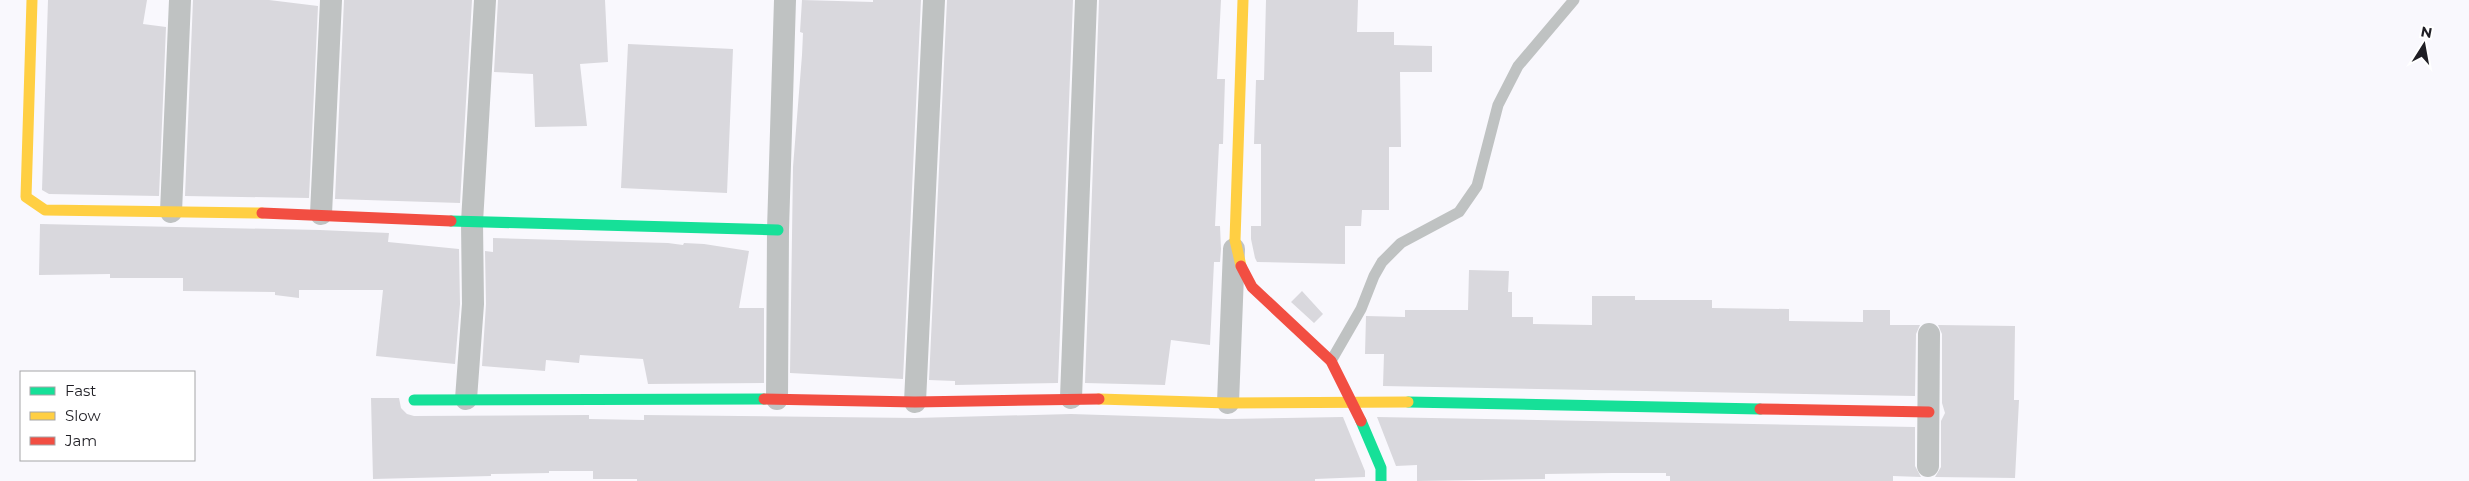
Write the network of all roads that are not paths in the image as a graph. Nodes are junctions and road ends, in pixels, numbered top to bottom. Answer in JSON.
{"nodes":[{"id":1,"x":32,"y":0,"type":"edge"},
{"id":2,"x":180,"y":0,"type":"edge"},
{"id":3,"x":331,"y":0,"type":"edge"},
{"id":4,"x":485,"y":0,"type":"edge"},
{"id":5,"x":785,"y":0,"type":"edge"},
{"id":6,"x":934,"y":0,"type":"edge"},
{"id":7,"x":1086,"y":0,"type":"edge"},
{"id":8,"x":1243,"y":0,"type":"edge"},
{"id":9,"x":1574,"y":0,"type":"edge"},
{"id":10,"x":171,"y":212,"type":"junction"},
{"id":11,"x":322,"y":214,"type":"junction"},
{"id":12,"x":472,"y":222,"type":"junction"},
{"id":13,"x":778,"y":230,"type":"junction"},
{"id":14,"x":1235,"y":240,"type":"junction"},
{"id":15,"x":1929,"y":334,"type":"dead end"},
{"id":16,"x":1331,"y":361,"type":"junction"},
{"id":17,"x":1071,"y":398,"type":"junction"},
{"id":18,"x":466,"y":399,"type":"junction"},
{"id":19,"x":777,"y":399,"type":"junction"},
{"id":20,"x":414,"y":400,"type":"dead end"},
{"id":21,"x":1353,"y":401,"type":"junction"},
{"id":22,"x":915,"y":402,"type":"junction"},
{"id":23,"x":1228,"y":403,"type":"junction"},
{"id":24,"x":1929,"y":412,"type":"junction"},
{"id":25,"x":1928,"y":466,"type":"dead end"},
{"id":26,"x":1380,"y":481,"type":"edge"}],
"edges":[{"from":1,"to":10,"type":"street"},
{"from":2,"to":10,"type":"street"},
{"from":3,"to":11,"type":"street"},
{"from":4,"to":12,"type":"street"},
{"from":5,"to":13,"type":"street"},
{"from":6,"to":22,"type":"street"},
{"from":7,"to":17,"type":"street"},
{"from":8,"to":14,"type":"street"},
{"from":9,"to":16,"type":"lane"},
{"from":10,"to":11,"type":"street"},
{"from":11,"to":12,"type":"street"},
{"from":12,"to":13,"type":"street"},
{"from":12,"to":18,"type":"street"},
{"from":13,"to":19,"type":"street"},
{"from":14,"to":16,"type":"street"},
{"from":14,"to":23,"type":"street"},
{"from":15,"to":24,"type":"street"},
{"from":16,"to":21,"type":"street"},
{"from":17,"to":22,"type":"street"},
{"from":17,"to":23,"type":"street"},
{"from":18,"to":19,"type":"street"},
{"from":18,"to":20,"type":"street"},
{"from":19,"to":22,"type":"street"},
{"from":21,"to":23,"type":"street"},
{"from":21,"to":24,"type":"street"},
{"from":21,"to":26,"type":"street"},
{"from":24,"to":25,"type":"street"}]}
